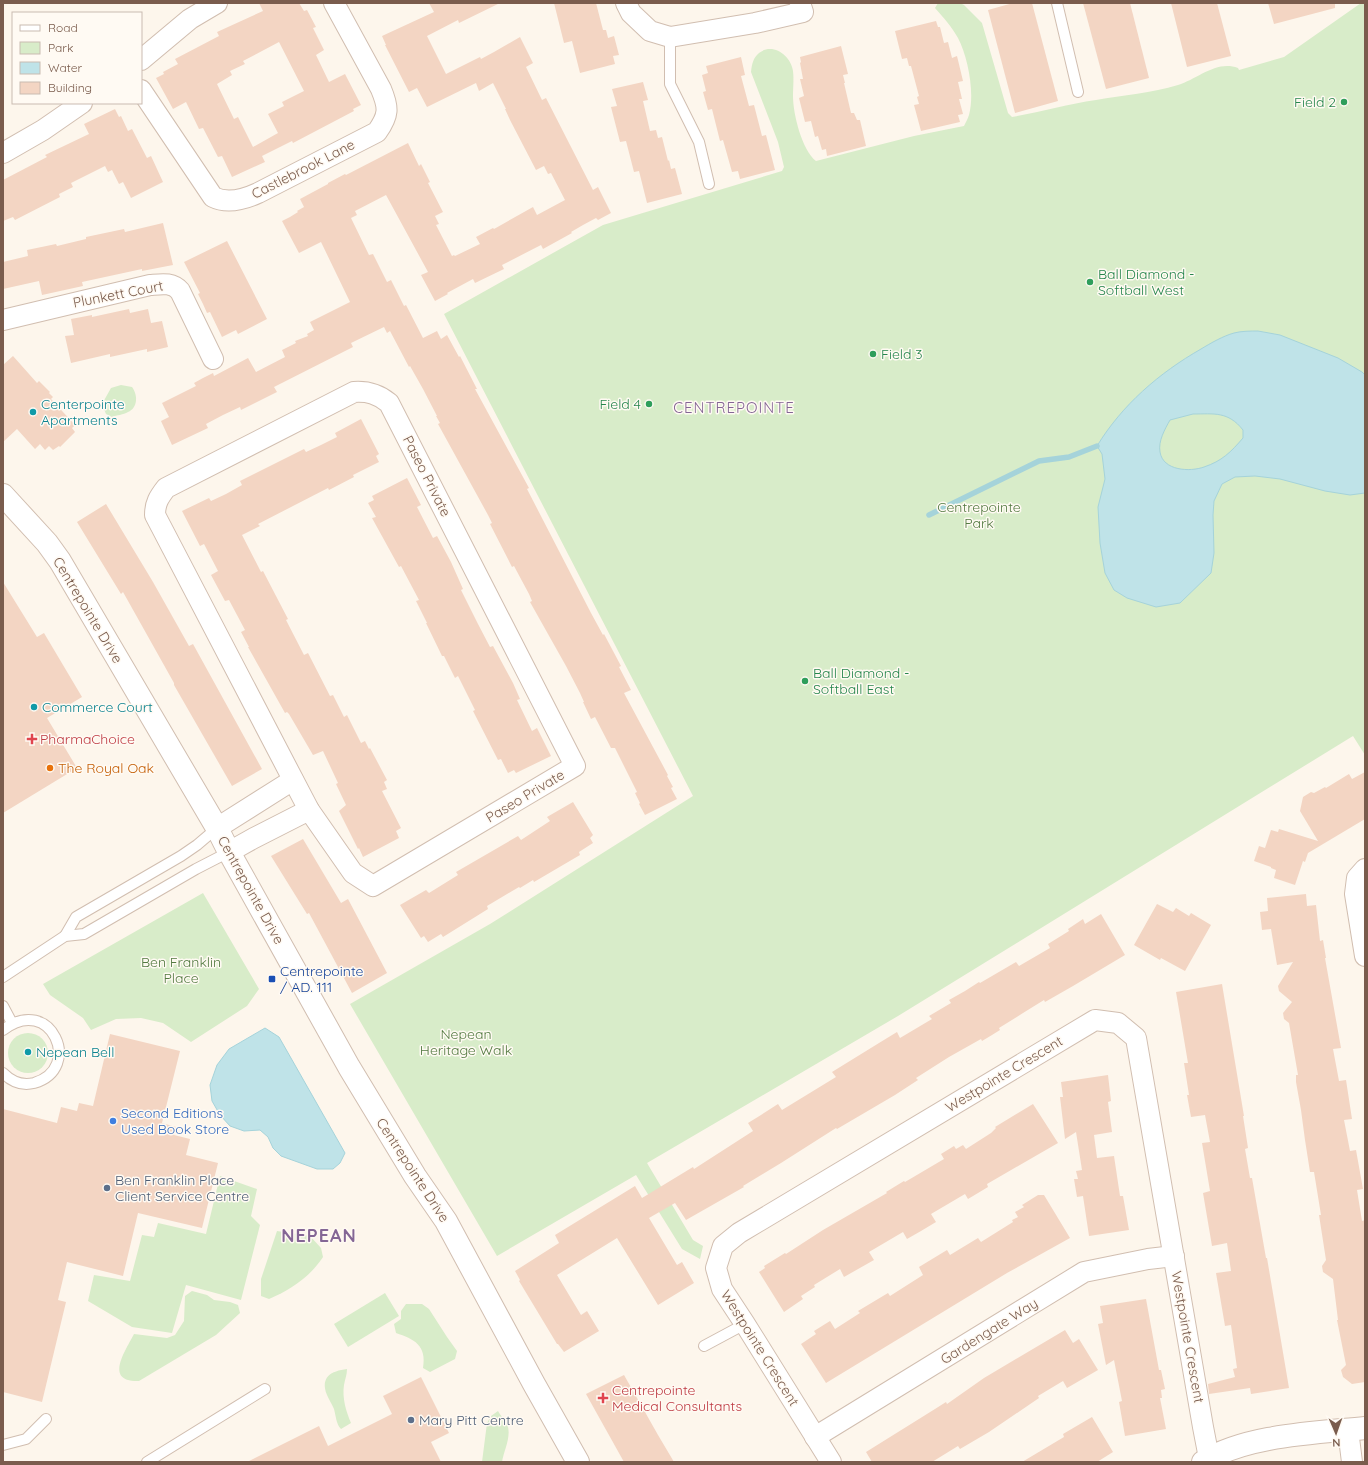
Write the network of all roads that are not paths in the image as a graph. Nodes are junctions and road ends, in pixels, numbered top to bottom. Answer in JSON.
{"nodes":[{"id":1,"x":217,"y":3,"type":"edge"},
{"id":2,"x":334,"y":3,"type":"edge"},
{"id":3,"x":626,"y":3,"type":"edge"},
{"id":4,"x":800,"y":3,"type":"edge"},
{"id":5,"x":1057,"y":3,"type":"edge"},
{"id":6,"x":670,"y":37,"type":"junction"},
{"id":7,"x":142,"y":59,"type":"edge"},
{"id":8,"x":142,"y":91,"type":"edge"},
{"id":9,"x":1078,"y":92,"type":"dead end"},
{"id":10,"x":81,"y":104,"type":"edge"},
{"id":11,"x":3,"y":153,"type":"edge"},
{"id":12,"x":709,"y":184,"type":"dead end"},
{"id":13,"x":3,"y":320,"type":"edge"},
{"id":14,"x":213,"y":359,"type":"dead end"},
{"id":15,"x":3,"y":495,"type":"edge"},
{"id":16,"x":293,"y":780,"type":"junction"},
{"id":17,"x":309,"y":810,"type":"junction"},
{"id":18,"x":217,"y":828,"type":"junction"},
{"id":19,"x":229,"y":852,"type":"junction"},
{"id":20,"x":1365,"y":869,"type":"edge"},
{"id":21,"x":65,"y":936,"type":"junction"},
{"id":22,"x":1365,"y":956,"type":"edge"},
{"id":23,"x":3,"y":977,"type":"edge"},
{"id":24,"x":3,"y":1006,"type":"edge"},
{"id":25,"x":12,"y":1023,"type":"junction"},
{"id":26,"x":3,"y":1030,"type":"edge"},
{"id":27,"x":3,"y":1073,"type":"edge"},
{"id":28,"x":1174,"y":1256,"type":"junction"},
{"id":29,"x":746,"y":1324,"type":"junction"},
{"id":30,"x":704,"y":1346,"type":"dead end"},
{"id":31,"x":265,"y":1389,"type":"dead end"},
{"id":32,"x":46,"y":1419,"type":"dead end"},
{"id":33,"x":1356,"y":1429,"type":"edge"},
{"id":34,"x":815,"y":1437,"type":"junction"},
{"id":35,"x":3,"y":1445,"type":"edge"},
{"id":36,"x":1206,"y":1460,"type":"edge"},
{"id":37,"x":147,"y":1462,"type":"edge"},
{"id":38,"x":578,"y":1462,"type":"edge"},
{"id":39,"x":831,"y":1462,"type":"edge"},
{"id":40,"x":1352,"y":1462,"type":"edge"}],
"edges":[{"from":1,"to":7,"type":"street"},
{"from":2,"to":8,"type":"street","name":"Castlebrook Lane"},
{"from":3,"to":6,"type":"street"},
{"from":4,"to":6,"type":"street"},
{"from":5,"to":9,"type":"lane"},
{"from":6,"to":12,"type":"lane"},
{"from":10,"to":11,"type":"street"},
{"from":13,"to":14,"type":"street","name":"Plunkett Court"},
{"from":15,"to":18,"type":"street","name":"Centrepointe Drive"},
{"from":16,"to":17,"type":"street","name":"Paseo Private"},
{"from":16,"to":17,"type":"street","name":"Paseo Private"},
{"from":16,"to":18,"type":"street"},
{"from":17,"to":19,"type":"street"},
{"from":18,"to":19,"type":"street","name":"Centrepointe Drive"},
{"from":18,"to":21,"type":"lane"},
{"from":19,"to":21,"type":"lane"},
{"from":19,"to":38,"type":"street","name":"Centrepointe Drive"},
{"from":20,"to":22,"type":"street"},
{"from":21,"to":23,"type":"lane"},
{"from":24,"to":25,"type":"lane"},
{"from":25,"to":26,"type":"lane"},
{"from":25,"to":27,"type":"lane"},
{"from":28,"to":29,"type":"street","name":"Westpointe Crescent"},
{"from":28,"to":34,"type":"street","name":"Gardengate Way"},
{"from":28,"to":36,"type":"street","name":"Westpointe Crescent"},
{"from":29,"to":30,"type":"lane"},
{"from":29,"to":34,"type":"street","name":"Westpointe Crescent"},
{"from":31,"to":37,"type":"lane"},
{"from":32,"to":35,"type":"lane"},
{"from":33,"to":36,"type":"street"},
{"from":33,"to":40,"type":"street"},
{"from":34,"to":39,"type":"street","name":"Westpointe Crescent"}]}
